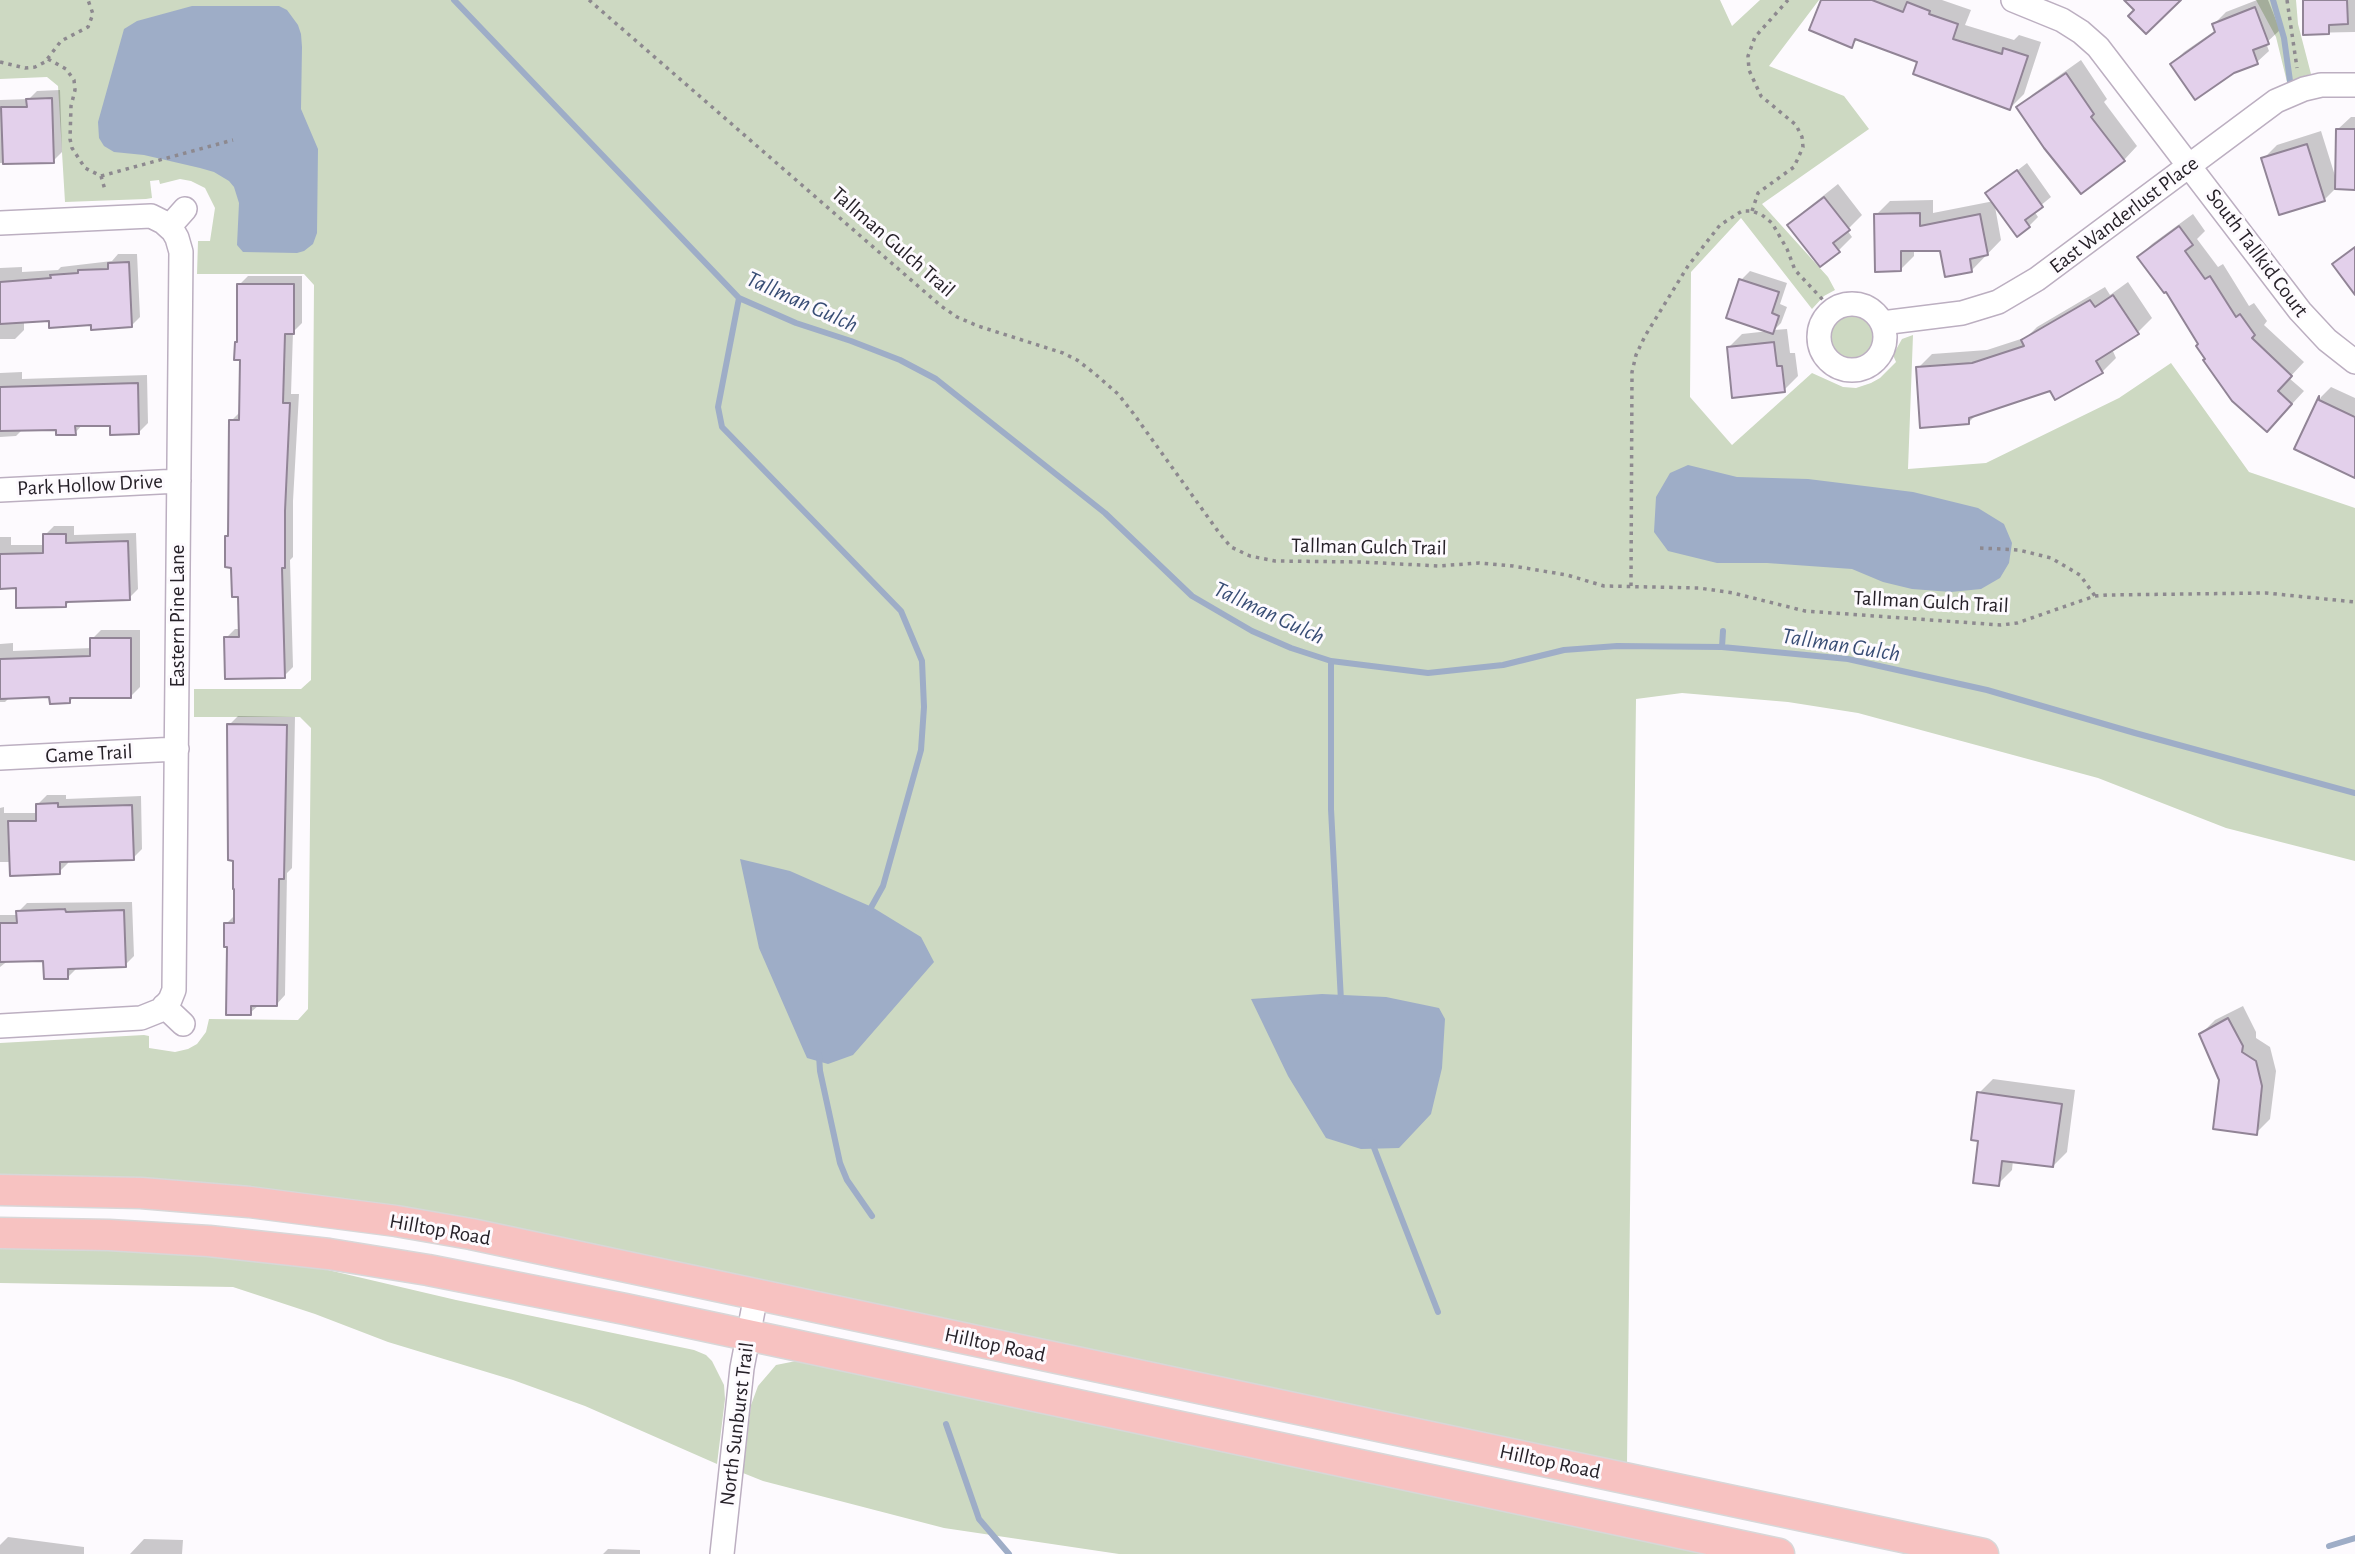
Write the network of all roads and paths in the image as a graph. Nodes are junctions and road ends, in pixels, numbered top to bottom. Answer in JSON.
{"nodes":[{"id":1,"x":88,"y":0,"type":"edge"},
{"id":2,"x":589,"y":0,"type":"edge"},
{"id":3,"x":1788,"y":0,"type":"edge"},
{"id":4,"x":2013,"y":0,"type":"edge"},
{"id":5,"x":2287,"y":0,"type":"edge"},
{"id":6,"x":48,"y":59,"type":"junction"},
{"id":7,"x":0,"y":62,"type":"edge"},
{"id":8,"x":2297,"y":68,"type":"dead end"},
{"id":9,"x":2355,"y":85,"type":"edge"},
{"id":10,"x":233,"y":139,"type":"dead end"},
{"id":11,"x":2190,"y":166,"type":"junction"},
{"id":12,"x":101,"y":176,"type":"junction"},
{"id":13,"x":105,"y":190,"type":"dead end"},
{"id":14,"x":185,"y":209,"type":"dead end"},
{"id":15,"x":1752,"y":211,"type":"junction"},
{"id":16,"x":0,"y":223,"type":"edge"},
{"id":17,"x":169,"y":227,"type":"junction"},
{"id":18,"x":1823,"y":300,"type":"dead end"},
{"id":19,"x":1882,"y":323,"type":"dead end"},
{"id":20,"x":2355,"y":362,"type":"edge"},
{"id":21,"x":179,"y":481,"type":"junction"},
{"id":22,"x":0,"y":490,"type":"edge"},
{"id":23,"x":1980,"y":548,"type":"dead end"},
{"id":24,"x":1631,"y":586,"type":"junction"},
{"id":25,"x":2095,"y":596,"type":"junction"},
{"id":26,"x":2355,"y":602,"type":"edge"},
{"id":27,"x":177,"y":749,"type":"junction"},
{"id":28,"x":0,"y":758,"type":"edge"},
{"id":29,"x":164,"y":1006,"type":"junction"},
{"id":30,"x":183,"y":1024,"type":"dead end"},
{"id":31,"x":0,"y":1026,"type":"edge"},
{"id":32,"x":0,"y":1190,"type":"edge"},
{"id":33,"x":0,"y":1233,"type":"edge"},
{"id":34,"x":756,"y":1295,"type":"junction"},
{"id":35,"x":748,"y":1336,"type":"junction"},
{"id":36,"x":722,"y":1554,"type":"edge"},
{"id":37,"x":1779,"y":1554,"type":"edge"},
{"id":38,"x":1983,"y":1554,"type":"edge"}],
"edges":[{"from":1,"to":6,"type":"path"},
{"from":2,"to":24,"type":"path","name":"Tallman Gulch Trail"},
{"from":3,"to":15,"type":"path"},
{"from":4,"to":11,"type":"street","name":"South Tallkid Court"},
{"from":5,"to":8,"type":"path"},
{"from":6,"to":7,"type":"path"},
{"from":6,"to":12,"type":"path"},
{"from":9,"to":11,"type":"street","name":"East Wanderlust Place"},
{"from":10,"to":12,"type":"path"},
{"from":11,"to":19,"type":"street","name":"East Wanderlust Place"},
{"from":11,"to":20,"type":"street","name":"South Tallkid Court"},
{"from":12,"to":13,"type":"path"},
{"from":14,"to":17,"type":"street"},
{"from":15,"to":18,"type":"path"},
{"from":15,"to":24,"type":"path"},
{"from":16,"to":17,"type":"street"},
{"from":17,"to":21,"type":"street","name":"Eastern Pine Lane"},
{"from":21,"to":22,"type":"street","name":"Park Hollow Drive"},
{"from":21,"to":27,"type":"street","name":"Eastern Pine Lane"},
{"from":23,"to":25,"type":"path"},
{"from":24,"to":25,"type":"path","name":"Tallman Gulch Trail"},
{"from":25,"to":26,"type":"path","name":"Tallman Gulch Trail"},
{"from":27,"to":28,"type":"street","name":"Game Trail"},
{"from":27,"to":29,"type":"street","name":"Eastern Pine Lane"},
{"from":29,"to":30,"type":"street"},
{"from":29,"to":31,"type":"street"},
{"from":32,"to":34,"type":"main road","name":"Hilltop Road"},
{"from":33,"to":35,"type":"main road","name":"Hilltop Road"},
{"from":34,"to":35,"type":"street","name":"North Sunburst Trail"},
{"from":34,"to":38,"type":"main road","name":"Hilltop Road"},
{"from":35,"to":36,"type":"street","name":"North Sunburst Trail"},
{"from":35,"to":37,"type":"main road","name":"Hilltop Road"}]}
